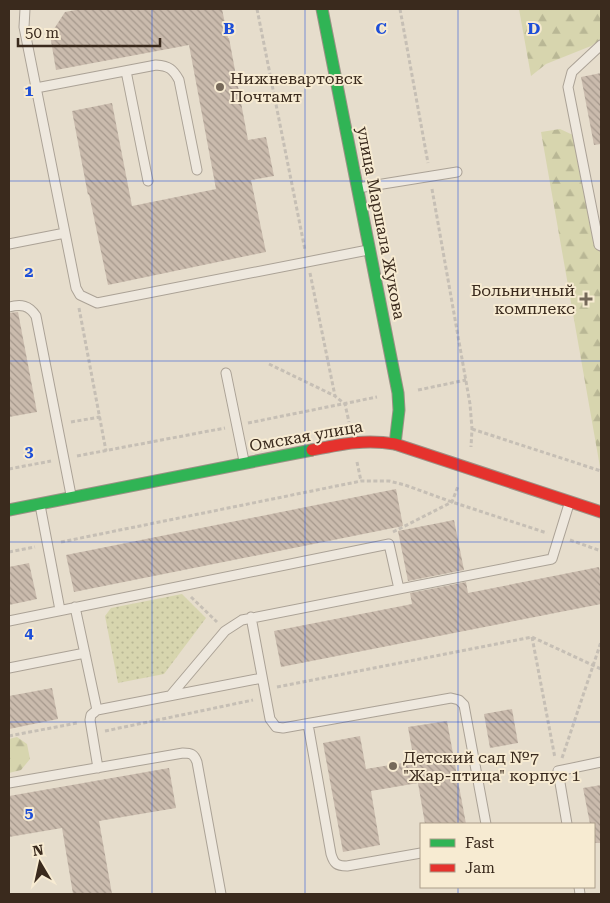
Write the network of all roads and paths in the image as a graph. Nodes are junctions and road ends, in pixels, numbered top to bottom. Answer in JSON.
{"nodes":[{"id":1,"x":25,"y":9,"type":"edge"},
{"id":2,"x":322,"y":9,"type":"edge"},
{"id":3,"x":400,"y":9,"type":"edge"},
{"id":4,"x":601,"y":45,"type":"edge"},
{"id":5,"x":126,"y":71,"type":"junction"},
{"id":6,"x":36,"y":88,"type":"junction"},
{"id":7,"x":196,"y":170,"type":"dead end"},
{"id":8,"x":457,"y":172,"type":"dead end"},
{"id":9,"x":430,"y":177,"type":"junction"},
{"id":10,"x":148,"y":182,"type":"dead end"},
{"id":11,"x":358,"y":188,"type":"junction"},
{"id":12,"x":65,"y":233,"type":"junction"},
{"id":13,"x":9,"y":244,"type":"edge"},
{"id":14,"x":601,"y":246,"type":"edge"},
{"id":15,"x":370,"y":250,"type":"junction"},
{"id":16,"x":9,"y":307,"type":"edge"},
{"id":17,"x":79,"y":308,"type":"dead end"},
{"id":18,"x":269,"y":364,"type":"dead end"},
{"id":19,"x":226,"y":373,"type":"dead end"},
{"id":20,"x":335,"y":396,"type":"dead end"},
{"id":21,"x":345,"y":404,"type":"dead end"},
{"id":22,"x":100,"y":417,"type":"junction"},
{"id":23,"x":57,"y":425,"type":"junction"},
{"id":24,"x":236,"y":426,"type":"junction"},
{"id":25,"x":472,"y":429,"type":"junction"},
{"id":26,"x":394,"y":444,"type":"junction"},
{"id":27,"x":106,"y":451,"type":"junction"},
{"id":28,"x":64,"y":459,"type":"junction"},
{"id":29,"x":244,"y":464,"type":"junction"},
{"id":30,"x":464,"y":466,"type":"junction"},
{"id":31,"x":9,"y":469,"type":"edge"},
{"id":32,"x":601,"y":471,"type":"edge"},
{"id":33,"x":71,"y":497,"type":"junction"},
{"id":34,"x":452,"y":502,"type":"junction"},
{"id":35,"x":570,"y":502,"type":"junction"},
{"id":36,"x":40,"y":504,"type":"junction"},
{"id":37,"x":9,"y":510,"type":"edge"},
{"id":38,"x":601,"y":512,"type":"edge"},
{"id":39,"x":558,"y":536,"type":"junction"},
{"id":40,"x":389,"y":544,"type":"junction"},
{"id":41,"x":48,"y":545,"type":"junction"},
{"id":42,"x":601,"y":550,"type":"edge"},
{"id":43,"x":9,"y":552,"type":"edge"},
{"id":44,"x":180,"y":586,"type":"junction"},
{"id":45,"x":399,"y":589,"type":"junction"},
{"id":46,"x":76,"y":607,"type":"junction"},
{"id":47,"x":60,"y":610,"type":"junction"},
{"id":48,"x":251,"y":618,"type":"junction"},
{"id":49,"x":9,"y":621,"type":"edge"},
{"id":50,"x":226,"y":630,"type":"junction"},
{"id":51,"x":532,"y":637,"type":"junction"},
{"id":52,"x":601,"y":642,"type":"edge"},
{"id":53,"x":85,"y":653,"type":"junction"},
{"id":54,"x":594,"y":666,"type":"junction"},
{"id":55,"x":9,"y":668,"type":"edge"},
{"id":56,"x":601,"y":669,"type":"edge"},
{"id":57,"x":262,"y":678,"type":"junction"},
{"id":58,"x":265,"y":694,"type":"junction"},
{"id":59,"x":171,"y":695,"type":"junction"},
{"id":60,"x":97,"y":710,"type":"junction"},
{"id":61,"x":90,"y":720,"type":"junction"},
{"id":62,"x":308,"y":724,"type":"junction"},
{"id":63,"x":92,"y":733,"type":"junction"},
{"id":64,"x":9,"y":736,"type":"edge"},
{"id":65,"x":601,"y":762,"type":"edge"},
{"id":66,"x":98,"y":768,"type":"junction"},
{"id":67,"x":558,"y":770,"type":"junction"},
{"id":68,"x":9,"y":783,"type":"edge"},
{"id":69,"x":486,"y":823,"type":"edge"},
{"id":70,"x":567,"y":823,"type":"edge"},
{"id":71,"x":420,"y":853,"type":"edge"},
{"id":72,"x":221,"y":894,"type":"edge"}],
"edges":[{"from":1,"to":6,"type":"lane"},
{"from":2,"to":11,"type":"main road","name":"улица Маршала Жукова"},
{"from":3,"to":9,"type":"path"},
{"from":4,"to":14,"type":"lane"},
{"from":5,"to":6,"type":"lane"},
{"from":5,"to":7,"type":"lane"},
{"from":5,"to":10,"type":"lane"},
{"from":6,"to":12,"type":"lane"},
{"from":8,"to":9,"type":"lane"},
{"from":9,"to":11,"type":"lane"},
{"from":9,"to":25,"type":"path"},
{"from":11,"to":15,"type":"main road","name":"улица Маршала Жукова"},
{"from":12,"to":13,"type":"lane"},
{"from":12,"to":15,"type":"lane"},
{"from":15,"to":26,"type":"main road","name":"улица Маршала Жукова"},
{"from":16,"to":23,"type":"lane"},
{"from":17,"to":22,"type":"path"},
{"from":18,"to":20,"type":"path"},
{"from":19,"to":24,"type":"lane"},
{"from":21,"to":24,"type":"path"},
{"from":22,"to":23,"type":"path"},
{"from":22,"to":27,"type":"path"},
{"from":23,"to":28,"type":"lane"},
{"from":24,"to":27,"type":"path"},
{"from":24,"to":29,"type":"lane"},
{"from":25,"to":30,"type":"path"},
{"from":25,"to":32,"type":"path"},
{"from":26,"to":29,"type":"main road","name":"Омская улица"},
{"from":26,"to":30,"type":"main road","name":"Омская улица"},
{"from":27,"to":28,"type":"path"},
{"from":28,"to":31,"type":"path"},
{"from":28,"to":33,"type":"lane"},
{"from":29,"to":33,"type":"main road","name":"Омская улица"},
{"from":30,"to":34,"type":"path"},
{"from":30,"to":35,"type":"main road","name":"Омская улица"},
{"from":33,"to":36,"type":"main road","name":"Омская улица"},
{"from":34,"to":39,"type":"path"},
{"from":34,"to":40,"type":"path"},
{"from":34,"to":41,"type":"path"},
{"from":35,"to":38,"type":"main road","name":"Омская улица"},
{"from":35,"to":39,"type":"lane"},
{"from":36,"to":37,"type":"main road","name":"Омская улица"},
{"from":36,"to":41,"type":"lane"},
{"from":39,"to":42,"type":"path"},
{"from":39,"to":45,"type":"lane"},
{"from":40,"to":44,"type":"lane"},
{"from":40,"to":45,"type":"lane"},
{"from":41,"to":43,"type":"path"},
{"from":41,"to":47,"type":"lane"},
{"from":44,"to":46,"type":"lane"},
{"from":44,"to":50,"type":"path"},
{"from":45,"to":48,"type":"lane"},
{"from":46,"to":47,"type":"lane"},
{"from":46,"to":53,"type":"lane"},
{"from":47,"to":49,"type":"lane"},
{"from":48,"to":50,"type":"lane"},
{"from":48,"to":57,"type":"lane"},
{"from":50,"to":59,"type":"lane"},
{"from":51,"to":54,"type":"path"},
{"from":51,"to":58,"type":"path"},
{"from":51,"to":67,"type":"path"},
{"from":52,"to":54,"type":"path"},
{"from":53,"to":55,"type":"lane"},
{"from":53,"to":60,"type":"lane"},
{"from":54,"to":56,"type":"path"},
{"from":54,"to":67,"type":"path"},
{"from":57,"to":58,"type":"lane"},
{"from":57,"to":59,"type":"lane"},
{"from":58,"to":62,"type":"lane"},
{"from":58,"to":63,"type":"path"},
{"from":59,"to":60,"type":"lane"},
{"from":60,"to":61,"type":"lane"},
{"from":61,"to":63,"type":"lane"},
{"from":61,"to":64,"type":"path"},
{"from":62,"to":69,"type":"lane"},
{"from":62,"to":71,"type":"lane"},
{"from":63,"to":66,"type":"lane"},
{"from":65,"to":67,"type":"lane"},
{"from":66,"to":68,"type":"lane"},
{"from":66,"to":72,"type":"lane"},
{"from":67,"to":70,"type":"lane"}]}
